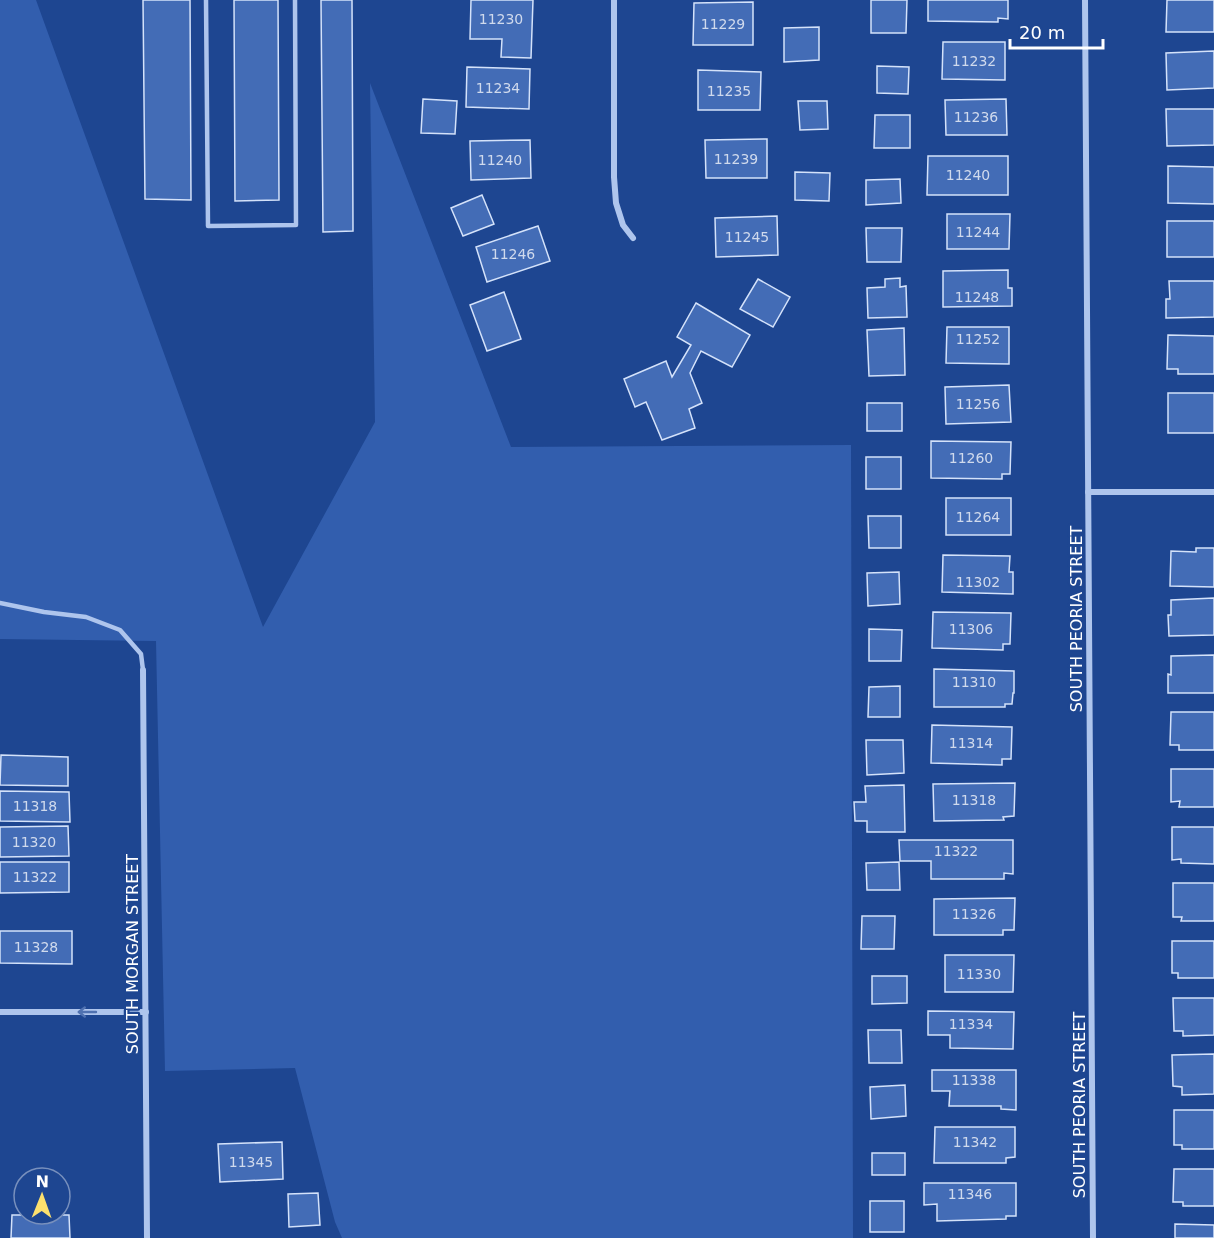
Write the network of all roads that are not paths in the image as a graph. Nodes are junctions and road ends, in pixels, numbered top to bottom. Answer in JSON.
{"nodes":[{"id":1,"x":206,"y":0,"type":"edge"},
{"id":2,"x":295,"y":0,"type":"edge"},
{"id":3,"x":614,"y":0,"type":"edge"},
{"id":4,"x":1085,"y":0,"type":"edge"},
{"id":5,"x":633,"y":238,"type":"dead end"},
{"id":6,"x":1088,"y":492,"type":"junction"},
{"id":7,"x":1214,"y":492,"type":"edge"},
{"id":8,"x":0,"y":603,"type":"edge"},
{"id":9,"x":143,"y":670,"type":"joint"},
{"id":10,"x":0,"y":1012,"type":"edge"},
{"id":11,"x":146,"y":1012,"type":"junction"},
{"id":12,"x":147,"y":1238,"type":"edge"},
{"id":13,"x":1093,"y":1238,"type":"edge"}],
"edges":[{"from":1,"to":2,"type":"lane"},
{"from":3,"to":5,"type":"street"},
{"from":4,"to":6,"type":"street","name":"SOUTH PEORIA STREET"},
{"from":6,"to":7,"type":"street"},
{"from":6,"to":13,"type":"street","name":"SOUTH PEORIA STREET"},
{"from":8,"to":9,"type":"lane"},
{"from":9,"to":11,"type":"street","name":"SOUTH MORGAN STREET"},
{"from":11,"to":10,"type":"street","one_way":true},
{"from":11,"to":12,"type":"street","name":"SOUTH MORGAN STREET"}]}
